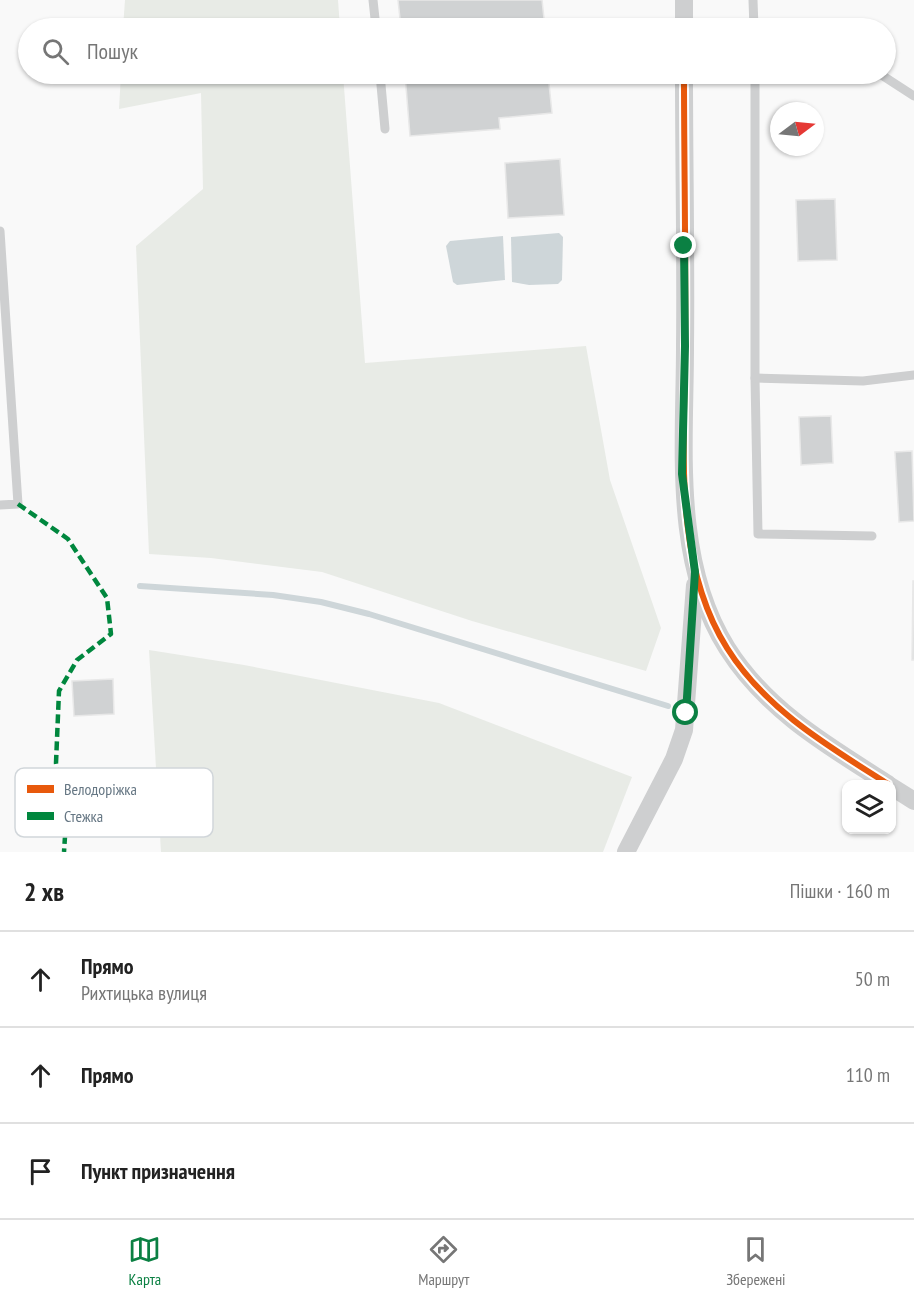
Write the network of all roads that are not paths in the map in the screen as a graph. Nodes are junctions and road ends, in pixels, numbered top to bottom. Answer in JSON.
{"nodes":[{"id":1,"x":373,"y":0,"type":"edge"},
{"id":2,"x":684,"y":0,"type":"edge"},
{"id":3,"x":753,"y":0,"type":"edge"},
{"id":4,"x":375,"y":18,"type":"edge"},
{"id":5,"x":684,"y":18,"type":"edge"},
{"id":6,"x":754,"y":18,"type":"edge"},
{"id":7,"x":381,"y":84,"type":"edge"},
{"id":8,"x":684,"y":84,"type":"edge"},
{"id":9,"x":755,"y":84,"type":"edge"},
{"id":10,"x":895,"y":84,"type":"edge"},
{"id":11,"x":914,"y":96,"type":"edge"},
{"id":12,"x":386,"y":129,"type":"dead end"},
{"id":13,"x":0,"y":231,"type":"edge"},
{"id":14,"x":914,"y":375,"type":"edge"},
{"id":15,"x":755,"y":378,"type":"junction"},
{"id":16,"x":0,"y":505,"type":"edge"},
{"id":17,"x":872,"y":536,"type":"dead end"},
{"id":18,"x":695,"y":572,"type":"junction"},
{"id":19,"x":881,"y":780,"type":"edge"},
{"id":20,"x":896,"y":790,"type":"edge"},
{"id":21,"x":914,"y":801,"type":"edge"},
{"id":22,"x":627,"y":852,"type":"edge"}],
"edges":[{"from":1,"to":4,"type":"lane"},
{"from":2,"to":5,"type":"street"},
{"from":3,"to":6,"type":"lane"},
{"from":7,"to":12,"type":"lane"},
{"from":8,"to":18,"type":"street"},
{"from":9,"to":15,"type":"lane"},
{"from":10,"to":11,"type":"lane"},
{"from":13,"to":16,"type":"lane"},
{"from":14,"to":15,"type":"lane"},
{"from":15,"to":17,"type":"lane"},
{"from":18,"to":19,"type":"street"},
{"from":18,"to":22,"type":"street"},
{"from":20,"to":21,"type":"street"}]}
